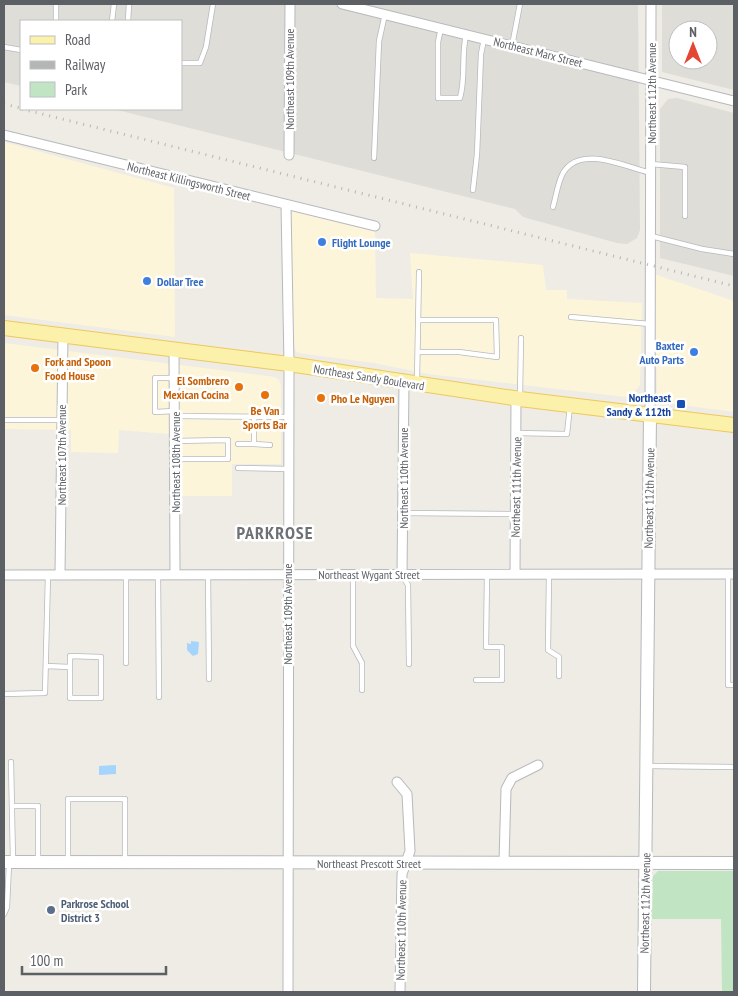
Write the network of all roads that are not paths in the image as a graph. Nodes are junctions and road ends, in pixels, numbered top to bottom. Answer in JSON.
{"nodes":[{"id":1,"x":56,"y":4,"type":"edge"},
{"id":2,"x":114,"y":4,"type":"edge"},
{"id":3,"x":130,"y":4,"type":"edge"},
{"id":4,"x":213,"y":4,"type":"edge"},
{"id":5,"x":290,"y":4,"type":"edge"},
{"id":6,"x":342,"y":4,"type":"edge"},
{"id":7,"x":520,"y":4,"type":"edge"},
{"id":8,"x":651,"y":4,"type":"edge"},
{"id":9,"x":358,"y":6,"type":"edge"},
{"id":10,"x":385,"y":14,"type":"junction"},
{"id":11,"x":56,"y":20,"type":"edge"},
{"id":12,"x":112,"y":20,"type":"edge"},
{"id":13,"x":128,"y":20,"type":"edge"},
{"id":14,"x":441,"y":28,"type":"junction"},
{"id":15,"x":466,"y":34,"type":"junction"},
{"id":16,"x":484,"y":39,"type":"junction"},
{"id":17,"x":512,"y":46,"type":"junction"},
{"id":18,"x":4,"y":47,"type":"edge"},
{"id":19,"x":20,"y":50,"type":"edge"},
{"id":20,"x":182,"y":63,"type":"edge"},
{"id":21,"x":651,"y":80,"type":"junction"},
{"id":22,"x":734,"y":101,"type":"edge"},
{"id":23,"x":4,"y":135,"type":"edge"},
{"id":24,"x":289,"y":155,"type":"dead end"},
{"id":25,"x":374,"y":158,"type":"dead end"},
{"id":26,"x":651,"y":168,"type":"junction"},
{"id":27,"x":472,"y":190,"type":"dead end"},
{"id":28,"x":286,"y":205,"type":"junction"},
{"id":29,"x":553,"y":207,"type":"dead end"},
{"id":30,"x":685,"y":216,"type":"dead end"},
{"id":31,"x":375,"y":226,"type":"dead end"},
{"id":32,"x":651,"y":236,"type":"junction"},
{"id":33,"x":734,"y":254,"type":"edge"},
{"id":34,"x":419,"y":272,"type":"dead end"},
{"id":35,"x":571,"y":317,"type":"dead end"},
{"id":36,"x":419,"y":320,"type":"junction"},
{"id":37,"x":650,"y":324,"type":"junction"},
{"id":38,"x":4,"y":328,"type":"edge"},
{"id":39,"x":63,"y":335,"type":"junction"},
{"id":40,"x":521,"y":338,"type":"dead end"},
{"id":41,"x":174,"y":350,"type":"junction"},
{"id":42,"x":419,"y":352,"type":"junction"},
{"id":43,"x":289,"y":364,"type":"junction"},
{"id":44,"x":174,"y":378,"type":"junction"},
{"id":45,"x":410,"y":383,"type":"junction"},
{"id":46,"x":518,"y":399,"type":"junction"},
{"id":47,"x":570,"y":406,"type":"junction"},
{"id":48,"x":174,"y":413,"type":"junction"},
{"id":49,"x":650,"y":415,"type":"junction"},
{"id":50,"x":254,"y":417,"type":"junction"},
{"id":51,"x":288,"y":417,"type":"junction"},
{"id":52,"x":4,"y":420,"type":"edge"},
{"id":53,"x":61,"y":420,"type":"junction"},
{"id":54,"x":734,"y":425,"type":"edge"},
{"id":55,"x":516,"y":433,"type":"junction"},
{"id":56,"x":174,"y":440,"type":"junction"},
{"id":57,"x":238,"y":444,"type":"dead end"},
{"id":58,"x":254,"y":444,"type":"junction"},
{"id":59,"x":270,"y":445,"type":"dead end"},
{"id":60,"x":174,"y":459,"type":"junction"},
{"id":61,"x":238,"y":468,"type":"dead end"},
{"id":62,"x":288,"y":469,"type":"junction"},
{"id":63,"x":402,"y":514,"type":"junction"},
{"id":64,"x":515,"y":514,"type":"junction"},
{"id":65,"x":208,"y":574,"type":"junction"},
{"id":66,"x":287,"y":574,"type":"junction"},
{"id":67,"x":353,"y":574,"type":"junction"},
{"id":68,"x":486,"y":574,"type":"junction"},
{"id":69,"x":515,"y":574,"type":"junction"},
{"id":70,"x":549,"y":574,"type":"junction"},
{"id":71,"x":731,"y":574,"type":"edge"},
{"id":72,"x":4,"y":575,"type":"edge"},
{"id":73,"x":48,"y":575,"type":"junction"},
{"id":74,"x":60,"y":575,"type":"junction"},
{"id":75,"x":126,"y":575,"type":"junction"},
{"id":76,"x":158,"y":575,"type":"junction"},
{"id":77,"x":175,"y":575,"type":"junction"},
{"id":78,"x":402,"y":575,"type":"junction"},
{"id":79,"x":648,"y":575,"type":"junction"},
{"id":80,"x":126,"y":663,"type":"dead end"},
{"id":81,"x":409,"y":664,"type":"dead end"},
{"id":82,"x":46,"y":666,"type":"junction"},
{"id":83,"x":70,"y":667,"type":"junction"},
{"id":84,"x":559,"y":676,"type":"dead end"},
{"id":85,"x":209,"y":679,"type":"dead end"},
{"id":86,"x":476,"y":680,"type":"dead end"},
{"id":87,"x":734,"y":686,"type":"edge"},
{"id":88,"x":362,"y":690,"type":"dead end"},
{"id":89,"x":4,"y":694,"type":"edge"},
{"id":90,"x":159,"y":697,"type":"dead end"},
{"id":91,"x":11,"y":762,"type":"dead end"},
{"id":92,"x":538,"y":765,"type":"dead end"},
{"id":93,"x":646,"y":766,"type":"junction"},
{"id":94,"x":734,"y":767,"type":"edge"},
{"id":95,"x":397,"y":782,"type":"dead end"},
{"id":96,"x":12,"y":806,"type":"junction"},
{"id":97,"x":9,"y":862,"type":"edge"},
{"id":98,"x":38,"y":862,"type":"junction"},
{"id":99,"x":68,"y":862,"type":"junction"},
{"id":100,"x":125,"y":862,"type":"junction"},
{"id":101,"x":406,"y":862,"type":"junction"},
{"id":102,"x":504,"y":862,"type":"junction"},
{"id":103,"x":288,"y":863,"type":"junction"},
{"id":104,"x":645,"y":863,"type":"junction"},
{"id":105,"x":734,"y":863,"type":"edge"},
{"id":106,"x":6,"y":892,"type":"edge"},
{"id":107,"x":4,"y":914,"type":"edge"},
{"id":108,"x":288,"y":992,"type":"edge"},
{"id":109,"x":400,"y":992,"type":"edge"},
{"id":110,"x":644,"y":992,"type":"edge"}],
"edges":[{"from":1,"to":11,"type":"lane"},
{"from":2,"to":12,"type":"lane"},
{"from":3,"to":13,"type":"lane"},
{"from":4,"to":20,"type":"lane"},
{"from":5,"to":24,"type":"street","name":"Northeast 109th Avenue"},
{"from":6,"to":9,"type":"street","name":"Northeast Marx Street"},
{"from":7,"to":17,"type":"lane"},
{"from":8,"to":21,"type":"street","name":"Northeast 112th Avenue"},
{"from":9,"to":10,"type":"street","name":"Northeast Marx Street"},
{"from":10,"to":14,"type":"street","name":"Northeast Marx Street"},
{"from":10,"to":25,"type":"lane"},
{"from":14,"to":15,"type":"street","name":"Northeast Marx Street"},
{"from":14,"to":15,"type":"lane"},
{"from":15,"to":16,"type":"street","name":"Northeast Marx Street"},
{"from":16,"to":17,"type":"street","name":"Northeast Marx Street"},
{"from":16,"to":27,"type":"lane"},
{"from":17,"to":21,"type":"street","name":"Northeast Marx Street"},
{"from":18,"to":19,"type":"lane"},
{"from":21,"to":22,"type":"street","name":"Northeast Marx Street"},
{"from":21,"to":26,"type":"street","name":"Northeast 112th Avenue"},
{"from":23,"to":28,"type":"street","name":"Northeast Killingsworth Street"},
{"from":26,"to":29,"type":"lane"},
{"from":26,"to":30,"type":"lane"},
{"from":26,"to":32,"type":"street","name":"Northeast 112th Avenue"},
{"from":28,"to":31,"type":"street","name":"Northeast Killingsworth Street"},
{"from":28,"to":43,"type":"street","name":"Northeast 109th Avenue"},
{"from":32,"to":33,"type":"lane"},
{"from":32,"to":37,"type":"street","name":"Northeast 112th Avenue"},
{"from":34,"to":36,"type":"lane"},
{"from":35,"to":37,"type":"lane"},
{"from":36,"to":42,"type":"lane"},
{"from":36,"to":42,"type":"lane"},
{"from":37,"to":49,"type":"street","name":"Northeast 112th Avenue"},
{"from":38,"to":39,"type":"main road","name":"Northeast Sandy Boulevard"},
{"from":39,"to":41,"type":"main road","name":"Northeast Sandy Boulevard"},
{"from":39,"to":53,"type":"street","name":"Northeast 107th Avenue"},
{"from":40,"to":46,"type":"lane"},
{"from":41,"to":43,"type":"main road","name":"Northeast Sandy Boulevard"},
{"from":41,"to":44,"type":"street","name":"Northeast 108th Avenue"},
{"from":42,"to":45,"type":"lane"},
{"from":43,"to":45,"type":"main road","name":"Northeast Sandy Boulevard"},
{"from":43,"to":51,"type":"street","name":"Northeast 109th Avenue"},
{"from":44,"to":48,"type":"street","name":"Northeast 108th Avenue"},
{"from":44,"to":48,"type":"lane"},
{"from":45,"to":46,"type":"main road","name":"Northeast Sandy Boulevard"},
{"from":45,"to":63,"type":"street","name":"Northeast 110th Avenue"},
{"from":46,"to":47,"type":"main road","name":"Northeast Sandy Boulevard"},
{"from":46,"to":55,"type":"street","name":"Northeast 111th Avenue"},
{"from":47,"to":49,"type":"main road","name":"Northeast Sandy Boulevard"},
{"from":47,"to":55,"type":"lane"},
{"from":48,"to":50,"type":"lane"},
{"from":48,"to":56,"type":"street","name":"Northeast 108th Avenue"},
{"from":49,"to":54,"type":"main road","name":"Northeast Sandy Boulevard"},
{"from":49,"to":79,"type":"street","name":"Northeast 112th Avenue"},
{"from":50,"to":51,"type":"lane"},
{"from":50,"to":58,"type":"lane"},
{"from":51,"to":62,"type":"street","name":"Northeast 109th Avenue"},
{"from":52,"to":53,"type":"lane"},
{"from":53,"to":74,"type":"street","name":"Northeast 107th Avenue"},
{"from":55,"to":64,"type":"street","name":"Northeast 111th Avenue"},
{"from":56,"to":60,"type":"street","name":"Northeast 108th Avenue"},
{"from":56,"to":60,"type":"lane"},
{"from":57,"to":58,"type":"lane"},
{"from":58,"to":59,"type":"lane"},
{"from":60,"to":77,"type":"street","name":"Northeast 108th Avenue"},
{"from":61,"to":62,"type":"lane"},
{"from":62,"to":66,"type":"street","name":"Northeast 109th Avenue"},
{"from":63,"to":64,"type":"lane"},
{"from":63,"to":78,"type":"street","name":"Northeast 110th Avenue"},
{"from":64,"to":69,"type":"street","name":"Northeast 111th Avenue"},
{"from":65,"to":66,"type":"street","name":"Northeast Wygant Street"},
{"from":65,"to":77,"type":"street","name":"Northeast Wygant Street"},
{"from":65,"to":85,"type":"lane"},
{"from":66,"to":67,"type":"street","name":"Northeast Wygant Street"},
{"from":66,"to":103,"type":"street","name":"Northeast 109th Avenue"},
{"from":67,"to":78,"type":"street","name":"Northeast Wygant Street"},
{"from":67,"to":88,"type":"lane"},
{"from":68,"to":69,"type":"street","name":"Northeast Wygant Street"},
{"from":68,"to":78,"type":"street","name":"Northeast Wygant Street"},
{"from":68,"to":86,"type":"lane"},
{"from":69,"to":70,"type":"street","name":"Northeast Wygant Street"},
{"from":70,"to":79,"type":"street","name":"Northeast Wygant Street"},
{"from":70,"to":84,"type":"lane"},
{"from":71,"to":79,"type":"street","name":"Northeast Wygant Street"},
{"from":71,"to":87,"type":"lane"},
{"from":72,"to":73,"type":"street","name":"Northeast Wygant Street"},
{"from":73,"to":74,"type":"street","name":"Northeast Wygant Street"},
{"from":73,"to":82,"type":"lane"},
{"from":74,"to":75,"type":"street","name":"Northeast Wygant Street"},
{"from":75,"to":76,"type":"street","name":"Northeast Wygant Street"},
{"from":75,"to":80,"type":"lane"},
{"from":76,"to":77,"type":"street","name":"Northeast Wygant Street"},
{"from":76,"to":90,"type":"lane"},
{"from":78,"to":81,"type":"lane"},
{"from":79,"to":93,"type":"street","name":"Northeast 112th Avenue"},
{"from":82,"to":83,"type":"lane"},
{"from":82,"to":89,"type":"lane"},
{"from":83,"to":83,"type":"lane"},
{"from":91,"to":96,"type":"lane"},
{"from":92,"to":102,"type":"street"},
{"from":93,"to":94,"type":"lane"},
{"from":93,"to":104,"type":"street","name":"Northeast 112th Avenue"},
{"from":95,"to":101,"type":"street","name":"Northeast 110th Avenue"},
{"from":96,"to":97,"type":"lane"},
{"from":96,"to":98,"type":"lane"},
{"from":97,"to":98,"type":"street","name":"Northeast Prescott Street"},
{"from":97,"to":106,"type":"lane"},
{"from":98,"to":99,"type":"street","name":"Northeast Prescott Street"},
{"from":99,"to":100,"type":"street","name":"Northeast Prescott Street"},
{"from":99,"to":100,"type":"lane"},
{"from":100,"to":103,"type":"street","name":"Northeast Prescott Street"},
{"from":101,"to":102,"type":"street","name":"Northeast Prescott Street"},
{"from":101,"to":103,"type":"street","name":"Northeast Prescott Street"},
{"from":101,"to":109,"type":"street","name":"Northeast 110th Avenue"},
{"from":102,"to":104,"type":"street","name":"Northeast Prescott Street"},
{"from":103,"to":108,"type":"street","name":"Northeast 109th Avenue"},
{"from":104,"to":105,"type":"street","name":"Northeast Prescott Street"},
{"from":104,"to":110,"type":"street","name":"Northeast 112th Avenue"},
{"from":106,"to":107,"type":"lane"}]}
